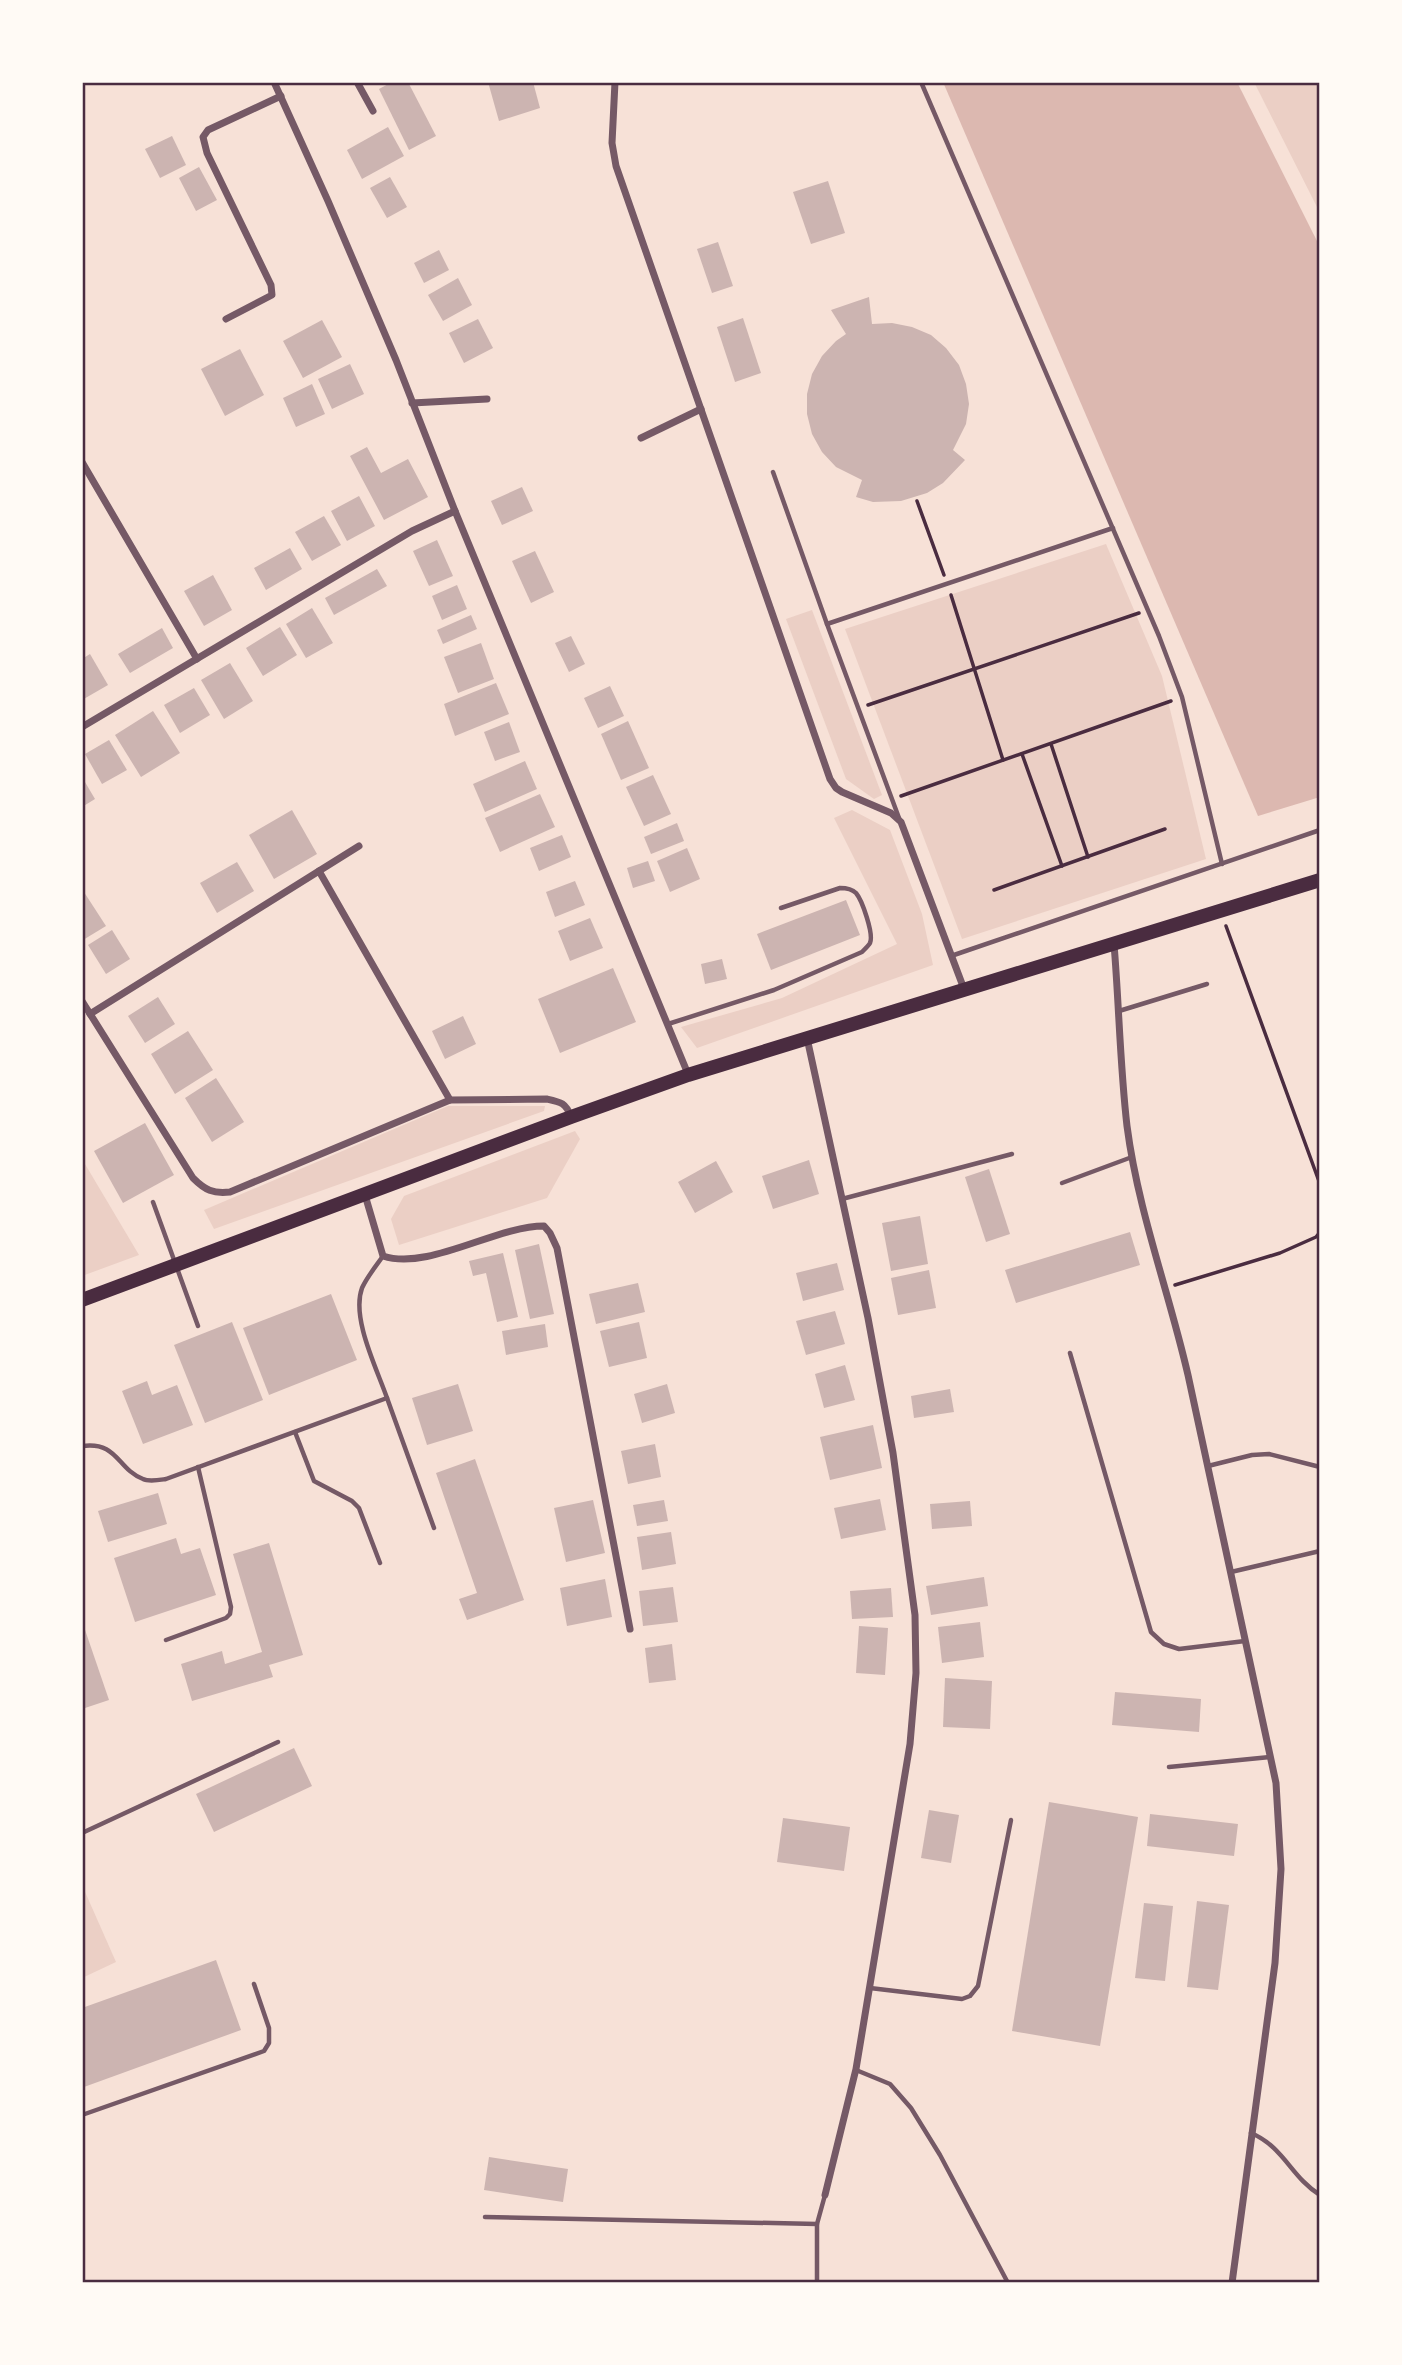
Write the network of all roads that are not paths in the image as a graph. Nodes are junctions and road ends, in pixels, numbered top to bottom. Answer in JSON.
{"nodes":[{"id":1,"x":274,"y":82,"type":"edge"},
{"id":2,"x":357,"y":82,"type":"edge"},
{"id":3,"x":615,"y":82,"type":"edge"},
{"id":4,"x":921,"y":82,"type":"edge"},
{"id":5,"x":281,"y":96,"type":"junction"},
{"id":6,"x":373,"y":111,"type":"dead end"},
{"id":7,"x":226,"y":318,"type":"dead end"},
{"id":8,"x":487,"y":399,"type":"dead end"},
{"id":9,"x":412,"y":403,"type":"junction"},
{"id":10,"x":701,"y":410,"type":"junction"},
{"id":11,"x":641,"y":438,"type":"dead end"},
{"id":12,"x":82,"y":462,"type":"edge"},
{"id":13,"x":773,"y":472,"type":"dead end"},
{"id":14,"x":455,"y":511,"type":"junction"},
{"id":15,"x":1113,"y":528,"type":"junction"},
{"id":16,"x":827,"y":624,"type":"junction"},
{"id":17,"x":197,"y":659,"type":"junction"},
{"id":18,"x":82,"y":727,"type":"edge"},
{"id":19,"x":901,"y":822,"type":"junction"},
{"id":20,"x":1320,"y":830,"type":"edge"},
{"id":21,"x":359,"y":846,"type":"dead end"},
{"id":22,"x":1222,"y":864,"type":"junction"},
{"id":23,"x":319,"y":871,"type":"junction"},
{"id":24,"x":1320,"y":880,"type":"edge"},
{"id":25,"x":782,"y":908,"type":"dead end"},
{"id":26,"x":1114,"y":943,"type":"junction"},
{"id":27,"x":951,"y":956,"type":"junction"},
{"id":28,"x":1207,"y":984,"type":"dead end"},
{"id":29,"x":964,"y":989,"type":"junction"},
{"id":30,"x":82,"y":1001,"type":"edge"},
{"id":31,"x":1119,"y":1011,"type":"junction"},
{"id":32,"x":90,"y":1014,"type":"junction"},
{"id":33,"x":667,"y":1024,"type":"junction"},
{"id":34,"x":807,"y":1038,"type":"junction"},
{"id":35,"x":688,"y":1075,"type":"junction"},
{"id":36,"x":450,"y":1100,"type":"junction"},
{"id":37,"x":571,"y":1116,"type":"junction"},
{"id":38,"x":1012,"y":1154,"type":"dead end"},
{"id":39,"x":1133,"y":1157,"type":"junction"},
{"id":40,"x":1062,"y":1183,"type":"dead end"},
{"id":41,"x":365,"y":1195,"type":"junction"},
{"id":42,"x":842,"y":1199,"type":"junction"},
{"id":43,"x":153,"y":1202,"type":"dead end"},
{"id":44,"x":383,"y":1256,"type":"junction"},
{"id":45,"x":176,"y":1265,"type":"junction"},
{"id":46,"x":82,"y":1300,"type":"edge"},
{"id":47,"x":198,"y":1326,"type":"dead end"},
{"id":48,"x":1070,"y":1353,"type":"dead end"},
{"id":49,"x":387,"y":1398,"type":"junction"},
{"id":50,"x":295,"y":1432,"type":"junction"},
{"id":51,"x":82,"y":1446,"type":"edge"},
{"id":52,"x":1208,"y":1466,"type":"junction"},
{"id":53,"x":198,"y":1467,"type":"junction"},
{"id":54,"x":1320,"y":1467,"type":"edge"},
{"id":55,"x":434,"y":1528,"type":"dead end"},
{"id":56,"x":1320,"y":1551,"type":"edge"},
{"id":57,"x":380,"y":1563,"type":"dead end"},
{"id":58,"x":1230,"y":1572,"type":"junction"},
{"id":59,"x":629,"y":1629,"type":"dead end"},
{"id":60,"x":166,"y":1640,"type":"dead end"},
{"id":61,"x":1245,"y":1641,"type":"junction"},
{"id":62,"x":278,"y":1742,"type":"dead end"},
{"id":63,"x":1270,"y":1757,"type":"junction"},
{"id":64,"x":1169,"y":1767,"type":"dead end"},
{"id":65,"x":1011,"y":1820,"type":"dead end"},
{"id":66,"x":82,"y":1833,"type":"edge"},
{"id":67,"x":254,"y":1984,"type":"dead end"},
{"id":68,"x":869,"y":1988,"type":"junction"},
{"id":69,"x":856,"y":2069,"type":"junction"},
{"id":70,"x":82,"y":2115,"type":"edge"},
{"id":71,"x":1251,"y":2132,"type":"junction"},
{"id":72,"x":825,"y":2195,"type":"joint"},
{"id":73,"x":1320,"y":2195,"type":"edge"},
{"id":74,"x":485,"y":2217,"type":"dead end"},
{"id":75,"x":817,"y":2224,"type":"junction"},
{"id":76,"x":817,"y":2283,"type":"edge"},
{"id":77,"x":1008,"y":2283,"type":"edge"},
{"id":78,"x":1232,"y":2283,"type":"edge"}],
"edges":[{"from":1,"to":5,"type":"street"},
{"from":2,"to":6,"type":"street"},
{"from":3,"to":10,"type":"street"},
{"from":4,"to":15,"type":"lane"},
{"from":5,"to":7,"type":"street"},
{"from":5,"to":9,"type":"street"},
{"from":8,"to":9,"type":"street"},
{"from":9,"to":14,"type":"street"},
{"from":10,"to":11,"type":"street"},
{"from":10,"to":19,"type":"street"},
{"from":12,"to":17,"type":"street"},
{"from":13,"to":16,"type":"lane"},
{"from":14,"to":17,"type":"street"},
{"from":14,"to":33,"type":"street"},
{"from":15,"to":16,"type":"lane"},
{"from":15,"to":22,"type":"lane"},
{"from":16,"to":19,"type":"lane"},
{"from":17,"to":18,"type":"street"},
{"from":19,"to":27,"type":"street"},
{"from":20,"to":22,"type":"lane"},
{"from":21,"to":23,"type":"street"},
{"from":22,"to":27,"type":"lane"},
{"from":23,"to":32,"type":"street"},
{"from":23,"to":36,"type":"street"},
{"from":24,"to":26,"type":"main road"},
{"from":25,"to":33,"type":"lane"},
{"from":26,"to":29,"type":"main road"},
{"from":26,"to":31,"type":"street"},
{"from":27,"to":29,"type":"street"},
{"from":28,"to":31,"type":"lane"},
{"from":29,"to":34,"type":"main road"},
{"from":30,"to":32,"type":"street"},
{"from":31,"to":39,"type":"street"},
{"from":32,"to":36,"type":"street"},
{"from":33,"to":35,"type":"street"},
{"from":34,"to":35,"type":"main road"},
{"from":34,"to":42,"type":"street"},
{"from":35,"to":37,"type":"main road"},
{"from":36,"to":37,"type":"street"},
{"from":37,"to":41,"type":"main road"},
{"from":38,"to":42,"type":"lane"},
{"from":39,"to":40,"type":"lane"},
{"from":39,"to":52,"type":"street"},
{"from":41,"to":44,"type":"street"},
{"from":41,"to":45,"type":"main road"},
{"from":42,"to":68,"type":"street"},
{"from":43,"to":45,"type":"lane"},
{"from":44,"to":49,"type":"lane"},
{"from":44,"to":59,"type":"street"},
{"from":45,"to":46,"type":"main road"},
{"from":45,"to":47,"type":"lane"},
{"from":48,"to":61,"type":"lane"},
{"from":49,"to":50,"type":"lane"},
{"from":49,"to":55,"type":"lane"},
{"from":50,"to":53,"type":"lane"},
{"from":50,"to":57,"type":"lane"},
{"from":51,"to":53,"type":"lane"},
{"from":52,"to":54,"type":"lane"},
{"from":52,"to":58,"type":"street"},
{"from":53,"to":60,"type":"lane"},
{"from":56,"to":58,"type":"lane"},
{"from":58,"to":61,"type":"street"},
{"from":61,"to":63,"type":"street"},
{"from":62,"to":66,"type":"lane"},
{"from":63,"to":64,"type":"lane"},
{"from":63,"to":71,"type":"street"},
{"from":65,"to":68,"type":"lane"},
{"from":67,"to":70,"type":"lane"},
{"from":68,"to":69,"type":"street"},
{"from":69,"to":72,"type":"street"},
{"from":69,"to":77,"type":"lane"},
{"from":71,"to":73,"type":"lane"},
{"from":71,"to":78,"type":"street"},
{"from":72,"to":75,"type":"lane"},
{"from":74,"to":75,"type":"lane"},
{"from":75,"to":76,"type":"lane"}]}
